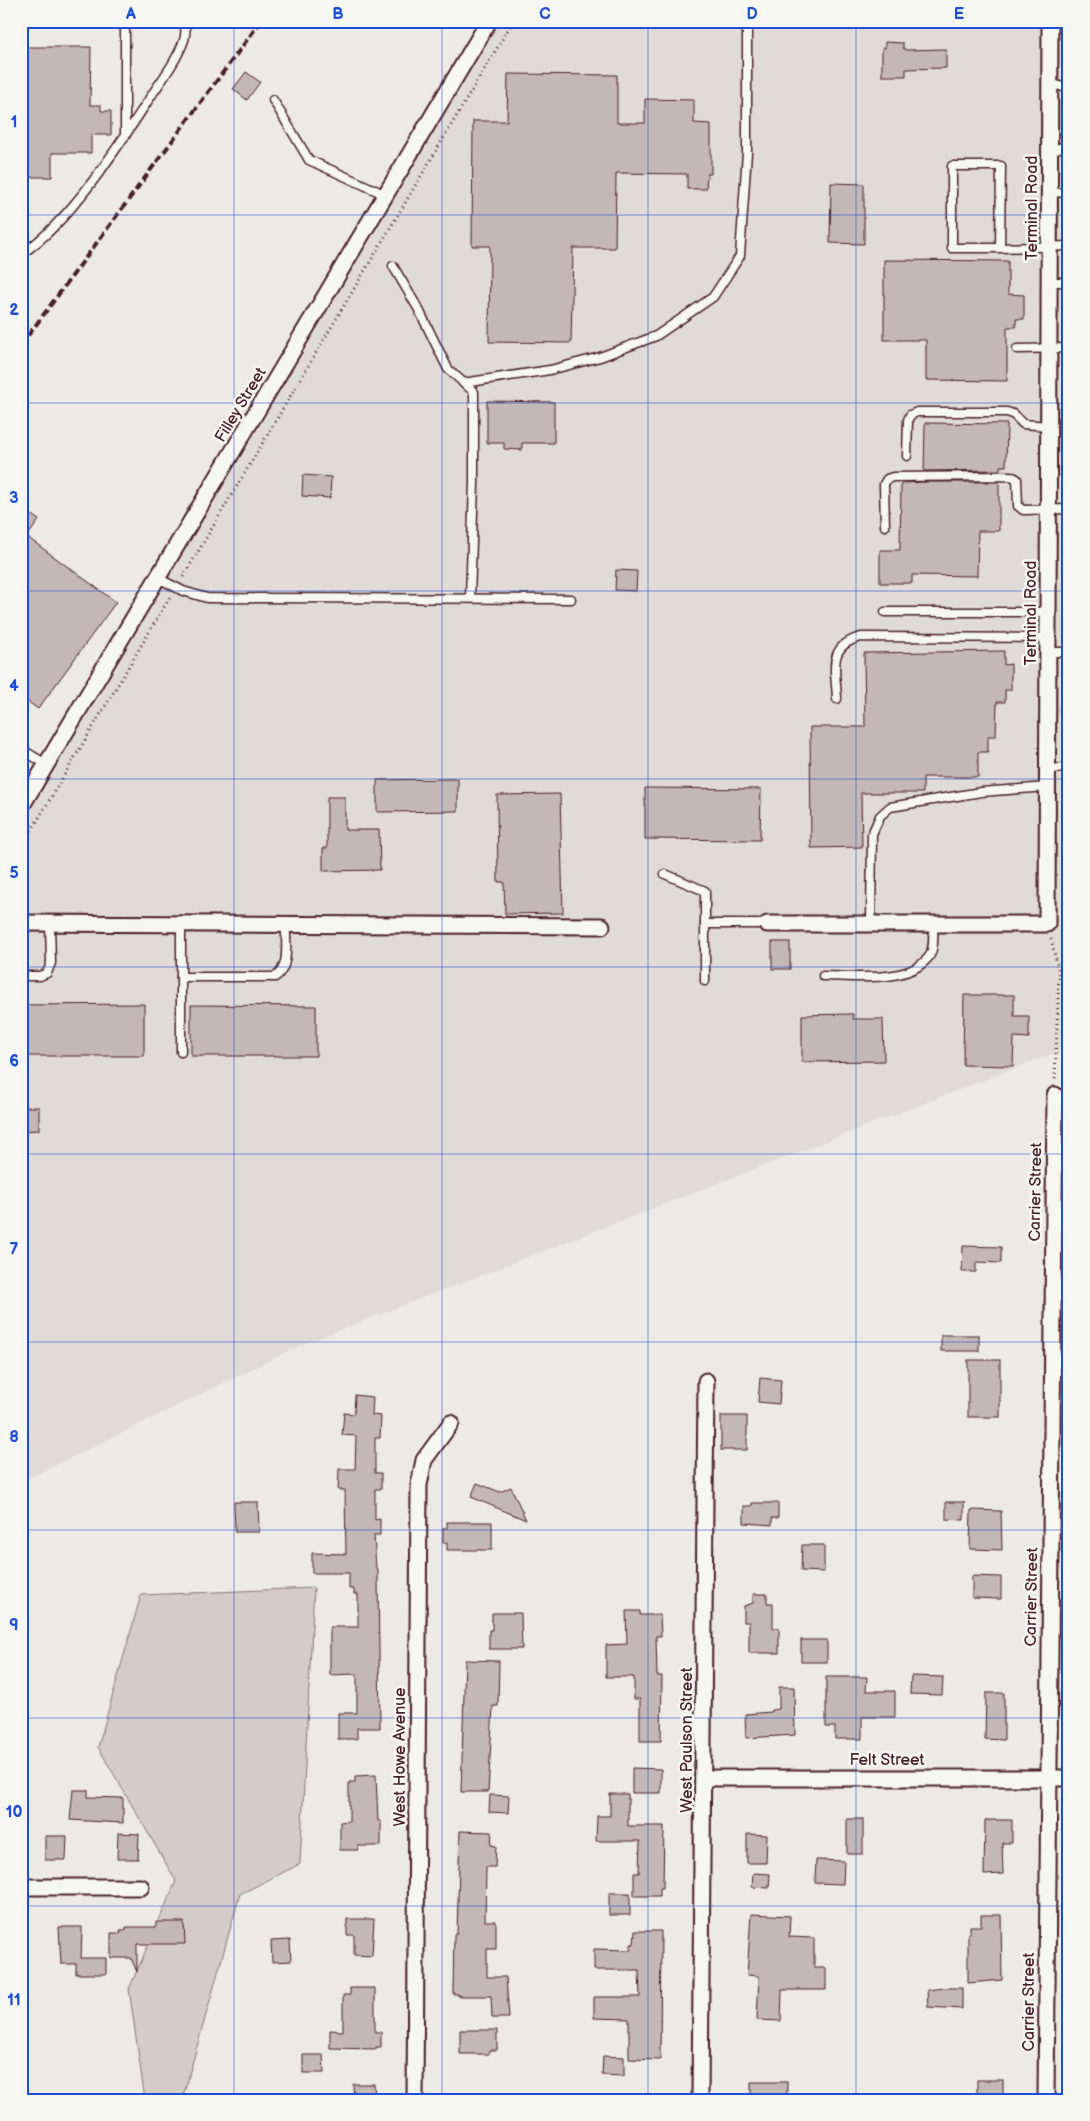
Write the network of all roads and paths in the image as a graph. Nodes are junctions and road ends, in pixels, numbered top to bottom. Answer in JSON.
{"nodes":[{"id":1,"x":125,"y":21,"type":"edge"},
{"id":2,"x":186,"y":21,"type":"edge"},
{"id":3,"x":308,"y":21,"type":"edge"},
{"id":4,"x":513,"y":21,"type":"edge"},
{"id":5,"x":747,"y":21,"type":"edge"},
{"id":6,"x":1050,"y":21,"type":"edge"},
{"id":7,"x":489,"y":22,"type":"edge"},
{"id":8,"x":1050,"y":83,"type":"junction"},
{"id":9,"x":1069,"y":89,"type":"edge"},
{"id":10,"x":273,"y":100,"type":"dead end"},
{"id":11,"x":126,"y":136,"type":"junction"},
{"id":12,"x":1069,"y":144,"type":"edge"},
{"id":13,"x":1049,"y":152,"type":"junction"},
{"id":14,"x":1049,"y":192,"type":"junction"},
{"id":15,"x":1069,"y":193,"type":"edge"},
{"id":16,"x":386,"y":195,"type":"junction"},
{"id":17,"x":1069,"y":246,"type":"edge"},
{"id":18,"x":1049,"y":247,"type":"junction"},
{"id":19,"x":1000,"y":248,"type":"junction"},
{"id":20,"x":21,"y":254,"type":"edge"},
{"id":21,"x":393,"y":266,"type":"dead end"},
{"id":22,"x":1049,"y":282,"type":"junction"},
{"id":23,"x":1069,"y":282,"type":"edge"},
{"id":24,"x":1049,"y":348,"type":"junction"},
{"id":25,"x":1069,"y":348,"type":"edge"},
{"id":26,"x":1017,"y":349,"type":"dead end"},
{"id":27,"x":463,"y":383,"type":"junction"},
{"id":28,"x":1048,"y":426,"type":"junction"},
{"id":29,"x":907,"y":456,"type":"dead end"},
{"id":30,"x":1048,"y":509,"type":"junction"},
{"id":31,"x":1069,"y":509,"type":"edge"},
{"id":32,"x":885,"y":526,"type":"dead end"},
{"id":33,"x":158,"y":578,"type":"junction"},
{"id":34,"x":176,"y":588,"type":"junction"},
{"id":35,"x":470,"y":598,"type":"junction"},
{"id":36,"x":571,"y":599,"type":"dead end"},
{"id":37,"x":885,"y":612,"type":"dead end"},
{"id":38,"x":1048,"y":612,"type":"junction"},
{"id":39,"x":1048,"y":645,"type":"junction"},
{"id":40,"x":1069,"y":652,"type":"edge"},
{"id":41,"x":837,"y":700,"type":"dead end"},
{"id":42,"x":21,"y":749,"type":"edge"},
{"id":43,"x":46,"y":764,"type":"junction"},
{"id":44,"x":1069,"y":768,"type":"edge"},
{"id":45,"x":1048,"y":769,"type":"junction"},
{"id":46,"x":1048,"y":787,"type":"junction"},
{"id":47,"x":22,"y":804,"type":"edge"},
{"id":48,"x":21,"y":848,"type":"edge"},
{"id":49,"x":665,"y":874,"type":"dead end"},
{"id":50,"x":21,"y":923,"type":"edge"},
{"id":51,"x":50,"y":923,"type":"junction"},
{"id":52,"x":180,"y":924,"type":"junction"},
{"id":53,"x":286,"y":924,"type":"junction"},
{"id":54,"x":705,"y":924,"type":"junction"},
{"id":55,"x":768,"y":924,"type":"joint"},
{"id":56,"x":871,"y":924,"type":"junction"},
{"id":57,"x":933,"y":924,"type":"junction"},
{"id":58,"x":1047,"y":924,"type":"junction"},
{"id":59,"x":602,"y":926,"type":"dead end"},
{"id":60,"x":21,"y":976,"type":"edge"},
{"id":61,"x":824,"y":976,"type":"dead end"},
{"id":62,"x":180,"y":977,"type":"junction"},
{"id":63,"x":705,"y":981,"type":"dead end"},
{"id":64,"x":180,"y":1052,"type":"dead end"},
{"id":65,"x":1055,"y":1095,"type":"joint"},
{"id":66,"x":706,"y":1381,"type":"dead end"},
{"id":67,"x":450,"y":1423,"type":"dead end"},
{"id":68,"x":704,"y":1778,"type":"junction"},
{"id":69,"x":1048,"y":1778,"type":"junction"},
{"id":70,"x":1069,"y":1778,"type":"edge"},
{"id":71,"x":21,"y":1887,"type":"edge"},
{"id":72,"x":141,"y":1888,"type":"dead end"},
{"id":73,"x":414,"y":2100,"type":"edge"},
{"id":74,"x":700,"y":2100,"type":"edge"},
{"id":75,"x":1046,"y":2100,"type":"edge"}],
"edges":[{"from":1,"to":11,"type":"lane"},
{"from":2,"to":11,"type":"lane"},
{"from":3,"to":7,"type":"path"},
{"from":4,"to":34,"type":"path"},
{"from":5,"to":27,"type":"lane"},
{"from":6,"to":8,"type":"street","name":"Terminal Road"},
{"from":7,"to":16,"type":"street","name":"Filley Street"},
{"from":8,"to":9,"type":"lane"},
{"from":8,"to":13,"type":"street","name":"Terminal Road"},
{"from":10,"to":16,"type":"lane"},
{"from":11,"to":20,"type":"lane"},
{"from":12,"to":13,"type":"lane"},
{"from":13,"to":14,"type":"street","name":"Terminal Road"},
{"from":14,"to":15,"type":"lane"},
{"from":14,"to":18,"type":"street","name":"Terminal Road"},
{"from":16,"to":33,"type":"street","name":"Filley Street"},
{"from":17,"to":18,"type":"lane"},
{"from":18,"to":19,"type":"lane"},
{"from":18,"to":22,"type":"street","name":"Terminal Road"},
{"from":19,"to":19,"type":"lane"},
{"from":21,"to":27,"type":"lane"},
{"from":22,"to":23,"type":"lane"},
{"from":22,"to":24,"type":"street","name":"Terminal Road"},
{"from":24,"to":25,"type":"lane"},
{"from":24,"to":26,"type":"lane"},
{"from":24,"to":28,"type":"street","name":"Terminal Road"},
{"from":27,"to":35,"type":"lane"},
{"from":28,"to":29,"type":"lane"},
{"from":28,"to":30,"type":"street","name":"Terminal Road"},
{"from":30,"to":31,"type":"lane"},
{"from":30,"to":32,"type":"lane"},
{"from":30,"to":38,"type":"street","name":"Terminal Road"},
{"from":33,"to":34,"type":"lane"},
{"from":33,"to":43,"type":"street","name":"Filley Street"},
{"from":34,"to":35,"type":"lane"},
{"from":34,"to":48,"type":"path"},
{"from":35,"to":36,"type":"lane"},
{"from":37,"to":38,"type":"lane"},
{"from":38,"to":39,"type":"street","name":"Terminal Road"},
{"from":39,"to":40,"type":"lane"},
{"from":39,"to":41,"type":"lane"},
{"from":39,"to":45,"type":"street","name":"Terminal Road"},
{"from":42,"to":43,"type":"lane"},
{"from":43,"to":47,"type":"street","name":"Filley Street"},
{"from":44,"to":45,"type":"lane"},
{"from":45,"to":46,"type":"street","name":"Terminal Road"},
{"from":46,"to":56,"type":"lane"},
{"from":46,"to":58,"type":"street","name":"Terminal Road"},
{"from":49,"to":54,"type":"lane"},
{"from":50,"to":51,"type":"street"},
{"from":51,"to":52,"type":"street"},
{"from":51,"to":60,"type":"lane"},
{"from":52,"to":53,"type":"street"},
{"from":52,"to":62,"type":"lane"},
{"from":53,"to":59,"type":"street"},
{"from":53,"to":62,"type":"lane"},
{"from":54,"to":55,"type":"lane"},
{"from":54,"to":63,"type":"lane"},
{"from":55,"to":56,"type":"street"},
{"from":56,"to":57,"type":"street"},
{"from":57,"to":58,"type":"street"},
{"from":57,"to":61,"type":"lane"},
{"from":58,"to":65,"type":"path"},
{"from":62,"to":64,"type":"lane"},
{"from":65,"to":69,"type":"street","name":"Carrier Street"},
{"from":66,"to":68,"type":"street","name":"West Paulson Street"},
{"from":67,"to":73,"type":"street","name":"West Howe Avenue"},
{"from":68,"to":69,"type":"street","name":"Felt Street"},
{"from":68,"to":74,"type":"street","name":"West Paulson Street"},
{"from":69,"to":70,"type":"street","name":"Felt Street"},
{"from":69,"to":75,"type":"street","name":"Carrier Street"},
{"from":71,"to":72,"type":"street"}]}
